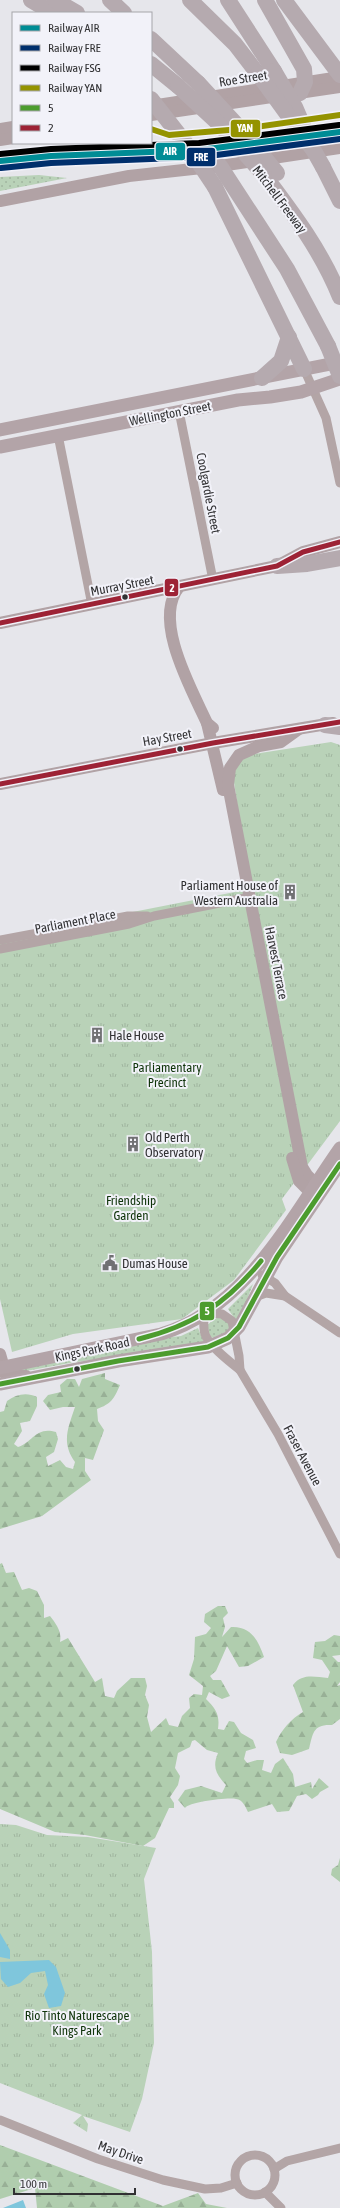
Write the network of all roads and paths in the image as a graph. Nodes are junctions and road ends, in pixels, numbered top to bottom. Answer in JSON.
{"nodes":[{"id":1,"x":31,"y":0,"type":"edge"},
{"id":2,"x":55,"y":0,"type":"edge"},
{"id":3,"x":110,"y":0,"type":"edge"},
{"id":4,"x":190,"y":0,"type":"edge"},
{"id":5,"x":265,"y":0,"type":"edge"},
{"id":6,"x":284,"y":0,"type":"edge"},
{"id":7,"x":231,"y":4,"type":"edge"},
{"id":8,"x":51,"y":12,"type":"edge"},
{"id":9,"x":76,"y":12,"type":"edge"},
{"id":10,"x":123,"y":12,"type":"edge"},
{"id":11,"x":152,"y":40,"type":"edge"},
{"id":12,"x":152,"y":65,"type":"edge"},
{"id":13,"x":340,"y":76,"type":"edge"},
{"id":14,"x":340,"y":87,"type":"edge"},
{"id":15,"x":303,"y":88,"type":"junction"},
{"id":16,"x":152,"y":100,"type":"edge"},
{"id":17,"x":152,"y":106,"type":"edge"},
{"id":18,"x":152,"y":115,"type":"edge"},
{"id":19,"x":12,"y":127,"type":"edge"},
{"id":20,"x":0,"y":130,"type":"edge"},
{"id":21,"x":12,"y":138,"type":"edge"},
{"id":22,"x":0,"y":140,"type":"edge"},
{"id":23,"x":340,"y":148,"type":"edge"},
{"id":24,"x":314,"y":151,"type":"junction"},
{"id":25,"x":220,"y":166,"type":"junction"},
{"id":26,"x":270,"y":174,"type":"junction"},
{"id":27,"x":0,"y":201,"type":"edge"},
{"id":28,"x":340,"y":202,"type":"edge"},
{"id":29,"x":340,"y":297,"type":"edge"},
{"id":30,"x":289,"y":337,"type":"junction"},
{"id":31,"x":340,"y":362,"type":"edge"},
{"id":32,"x":304,"y":369,"type":"junction"},
{"id":33,"x":340,"y":376,"type":"edge"},
{"id":34,"x":262,"y":378,"type":"junction"},
{"id":35,"x":340,"y":379,"type":"edge"},
{"id":36,"x":211,"y":388,"type":"junction"},
{"id":37,"x":312,"y":388,"type":"junction"},
{"id":38,"x":238,"y":400,"type":"junction"},
{"id":39,"x":179,"y":411,"type":"junction"},
{"id":40,"x":0,"y":430,"type":"edge"},
{"id":41,"x":58,"y":435,"type":"junction"},
{"id":42,"x":0,"y":447,"type":"edge"},
{"id":43,"x":340,"y":483,"type":"edge"},
{"id":44,"x":340,"y":542,"type":"edge"},
{"id":45,"x":340,"y":558,"type":"edge"},
{"id":46,"x":277,"y":566,"type":"junction"},
{"id":47,"x":213,"y":580,"type":"junction"},
{"id":48,"x":179,"y":587,"type":"junction"},
{"id":49,"x":92,"y":605,"type":"junction"},
{"id":50,"x":0,"y":623,"type":"edge"},
{"id":51,"x":207,"y":723,"type":"junction"},
{"id":52,"x":335,"y":724,"type":"edge"},
{"id":53,"x":299,"y":729,"type":"junction"},
{"id":54,"x":226,"y":741,"type":"junction"},
{"id":55,"x":213,"y":743,"type":"junction"},
{"id":56,"x":0,"y":784,"type":"edge"},
{"id":57,"x":246,"y":898,"type":"junction"},
{"id":58,"x":154,"y":916,"type":"junction"},
{"id":59,"x":0,"y":940,"type":"edge"},
{"id":60,"x":0,"y":949,"type":"edge"},
{"id":61,"x":340,"y":1148,"type":"edge"},
{"id":62,"x":340,"y":1164,"type":"edge"},
{"id":63,"x":316,"y":1191,"type":"junction"},
{"id":64,"x":260,"y":1273,"type":"junction"},
{"id":65,"x":285,"y":1296,"type":"junction"},
{"id":66,"x":255,"y":1297,"type":"junction"},
{"id":67,"x":206,"y":1314,"type":"junction"},
{"id":68,"x":235,"y":1331,"type":"junction"},
{"id":69,"x":340,"y":1333,"type":"edge"},
{"id":70,"x":213,"y":1345,"type":"junction"},
{"id":71,"x":2,"y":1364,"type":"edge"},
{"id":72,"x":240,"y":1370,"type":"junction"},
{"id":73,"x":43,"y":1376,"type":"junction"},
{"id":74,"x":0,"y":1384,"type":"edge"},
{"id":75,"x":340,"y":1554,"type":"edge"},
{"id":76,"x":0,"y":2120,"type":"edge"},
{"id":77,"x":340,"y":2148,"type":"edge"},
{"id":78,"x":274,"y":2169,"type":"junction"},
{"id":79,"x":237,"y":2183,"type":"junction"},
{"id":80,"x":265,"y":2192,"type":"junction"},
{"id":81,"x":281,"y":2208,"type":"edge"}],
"edges":[{"from":1,"to":8,"type":"highway"},
{"from":2,"to":9,"type":"highway"},
{"from":3,"to":10,"type":"highway"},
{"from":4,"to":24,"type":"highway","bridge":true},
{"from":5,"to":15,"type":"highway"},
{"from":6,"to":13,"type":"highway"},
{"from":7,"to":24,"type":"highway","bridge":true},
{"from":11,"to":26,"type":"highway","bridge":true},
{"from":12,"to":26,"type":"highway","name":"Mitchell Freeway","bridge":true},
{"from":13,"to":15,"type":"street","name":"Roe Street"},
{"from":14,"to":15,"type":"street","name":"Roe Street"},
{"from":15,"to":17,"type":"street","name":"Roe Street"},
{"from":15,"to":18,"type":"street","name":"Roe Street"},
{"from":16,"to":30,"type":"highway","bridge":true},
{"from":19,"to":20,"type":"street"},
{"from":21,"to":22,"type":"street"},
{"from":23,"to":25,"type":"street"},
{"from":24,"to":28,"type":"highway","bridge":true},
{"from":25,"to":27,"type":"street"},
{"from":25,"to":33,"type":"highway","bridge":true},
{"from":26,"to":29,"type":"highway","name":"Mitchell Freeway"},
{"from":30,"to":32,"type":"highway"},
{"from":30,"to":34,"type":"highway"},
{"from":31,"to":32,"type":"main road","name":"Wellington Street"},
{"from":32,"to":34,"type":"main road","name":"Wellington Street"},
{"from":32,"to":37,"type":"street"},
{"from":34,"to":36,"type":"main road","name":"Wellington Street"},
{"from":35,"to":37,"type":"main road","name":"Wellington Street"},
{"from":36,"to":38,"type":"main road"},
{"from":36,"to":40,"type":"main road","name":"Wellington Street"},
{"from":37,"to":38,"type":"main road","name":"Wellington Street"},
{"from":37,"to":43,"type":"street"},
{"from":38,"to":39,"type":"main road","name":"Wellington Street"},
{"from":39,"to":41,"type":"main road","name":"Wellington Street"},
{"from":39,"to":47,"type":"street","name":"Coolgardie Street"},
{"from":41,"to":42,"type":"main road","name":"Wellington Street"},
{"from":41,"to":49,"type":"street"},
{"from":44,"to":46,"type":"street","name":"Murray Street"},
{"from":45,"to":46,"type":"highway"},
{"from":46,"to":47,"type":"street","name":"Murray Street"},
{"from":47,"to":48,"type":"street","name":"Murray Street"},
{"from":48,"to":49,"type":"street","name":"Murray Street"},
{"from":48,"to":51,"type":"street","name":"Harvest Terrace"},
{"from":49,"to":50,"type":"street","name":"Murray Street"},
{"from":51,"to":54,"type":"street","name":"Harvest Terrace"},
{"from":51,"to":55,"type":"street","name":"Harvest Terrace"},
{"from":52,"to":53,"type":"street","name":"Hay Street"},
{"from":53,"to":54,"type":"street","name":"Hay Street"},
{"from":53,"to":57,"type":"street","name":"Harvest Terrace"},
{"from":54,"to":55,"type":"street","name":"Hay Street"},
{"from":55,"to":56,"type":"street","name":"Hay Street"},
{"from":55,"to":57,"type":"street","name":"Harvest Terrace"},
{"from":57,"to":58,"type":"street","name":"Parliament Place"},
{"from":57,"to":63,"type":"street","name":"Harvest Terrace"},
{"from":58,"to":59,"type":"street","name":"Parliament Place"},
{"from":58,"to":60,"type":"street","name":"Parliament Place"},
{"from":61,"to":63,"type":"main road"},
{"from":62,"to":63,"type":"main road"},
{"from":63,"to":64,"type":"main road"},
{"from":64,"to":65,"type":"street"},
{"from":64,"to":66,"type":"main road"},
{"from":64,"to":67,"type":"main road","name":"Kings Park Road"},
{"from":65,"to":66,"type":"street"},
{"from":65,"to":69,"type":"street"},
{"from":66,"to":68,"type":"main road"},
{"from":67,"to":68,"type":"street","name":"Fraser Avenue"},
{"from":67,"to":70,"type":"street","name":"Fraser Avenue"},
{"from":67,"to":71,"type":"main road","name":"Kings Park Road"},
{"from":68,"to":70,"type":"main road"},
{"from":68,"to":72,"type":"street","name":"Fraser Avenue"},
{"from":70,"to":72,"type":"street","name":"Fraser Avenue"},
{"from":70,"to":73,"type":"main road","name":"Kings Park Road"},
{"from":71,"to":73,"type":"street"},
{"from":72,"to":75,"type":"street","name":"Fraser Avenue"},
{"from":73,"to":74,"type":"main road","name":"Kings Park Road"},
{"from":76,"to":79,"type":"street","name":"May Drive"},
{"from":77,"to":78,"type":"street"},
{"from":78,"to":79,"type":"street"},
{"from":78,"to":80,"type":"street"},
{"from":79,"to":80,"type":"street"},
{"from":80,"to":81,"type":"street"}]}
